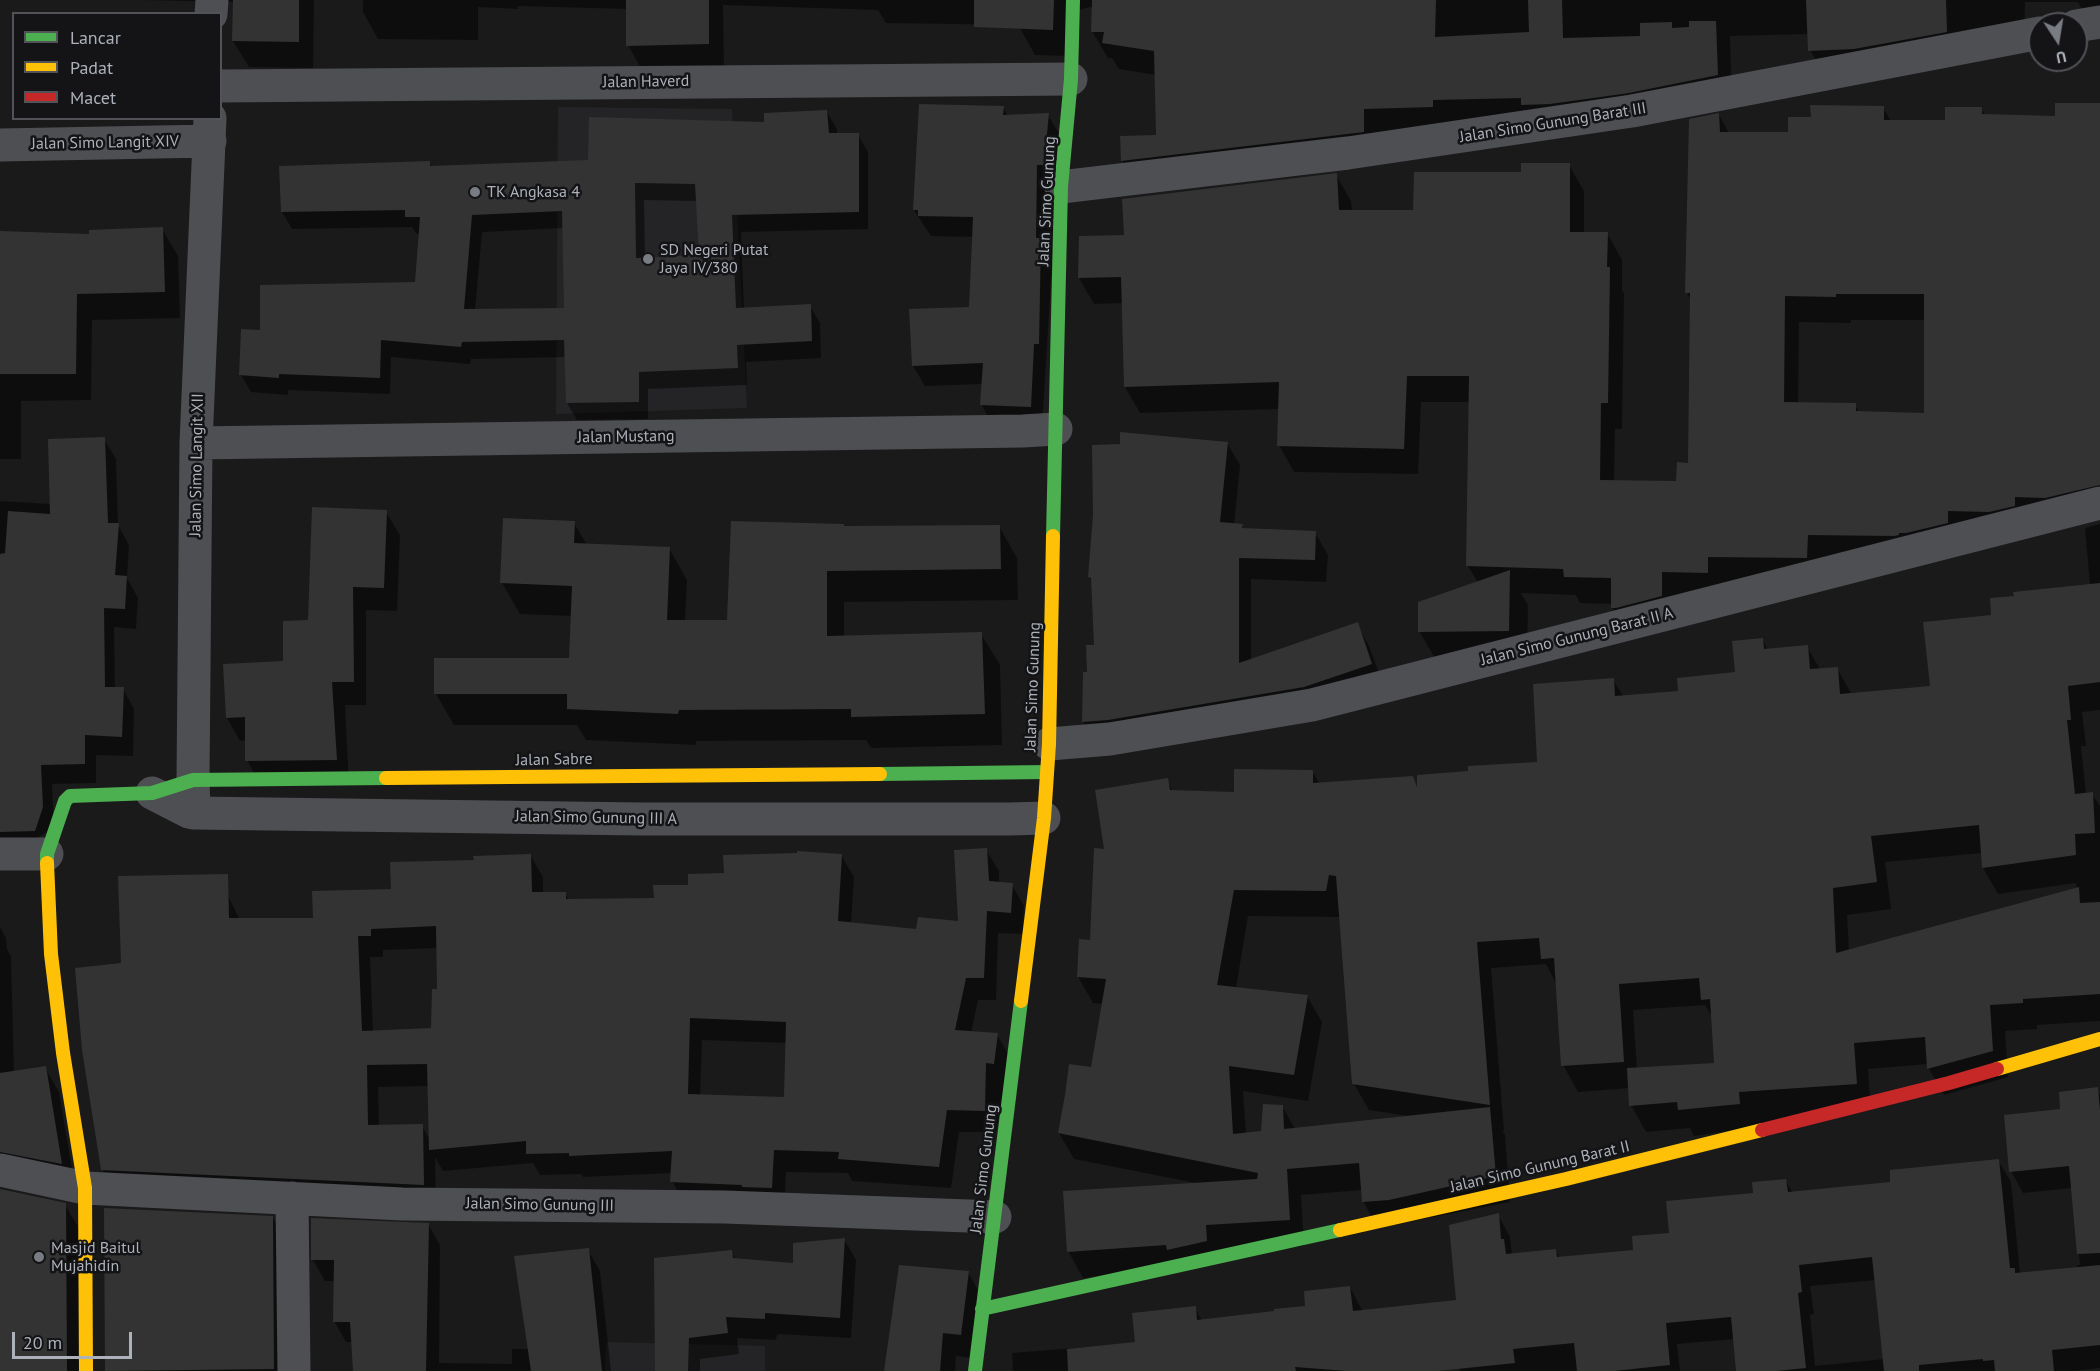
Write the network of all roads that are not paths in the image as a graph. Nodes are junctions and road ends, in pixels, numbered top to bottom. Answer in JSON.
{"nodes":[{"id":1,"x":1073,"y":0,"type":"edge"},
{"id":2,"x":2028,"y":35,"type":"edge"},
{"id":3,"x":1071,"y":79,"type":"junction"},
{"id":4,"x":222,"y":86,"type":"edge"},
{"id":5,"x":210,"y":130,"type":"edge"},
{"id":6,"x":0,"y":145,"type":"edge"},
{"id":7,"x":1061,"y":187,"type":"junction"},
{"id":8,"x":1056,"y":429,"type":"junction"},
{"id":9,"x":196,"y":442,"type":"junction"},
{"id":10,"x":2100,"y":503,"type":"edge"},
{"id":11,"x":1048,"y":758,"type":"junction"},
{"id":12,"x":193,"y":780,"type":"junction"},
{"id":13,"x":152,"y":793,"type":"junction"},
{"id":14,"x":194,"y":813,"type":"junction"},
{"id":15,"x":1044,"y":818,"type":"junction"},
{"id":16,"x":0,"y":854,"type":"edge"},
{"id":17,"x":47,"y":854,"type":"junction"},
{"id":18,"x":2100,"y":1039,"type":"edge"},
{"id":19,"x":0,"y":1170,"type":"edge"},
{"id":20,"x":85,"y":1188,"type":"junction"},
{"id":21,"x":292,"y":1198,"type":"junction"},
{"id":22,"x":995,"y":1217,"type":"junction"},
{"id":23,"x":982,"y":1309,"type":"junction"},
{"id":24,"x":86,"y":1371,"type":"edge"},
{"id":25,"x":294,"y":1371,"type":"edge"},
{"id":26,"x":975,"y":1371,"type":"edge"}],
"edges":[{"from":1,"to":3,"type":"street","name":"Jalan Simo Gunung"},
{"from":2,"to":7,"type":"street","name":"Jalan Simo Gunung Barat III"},
{"from":3,"to":4,"type":"street","name":"Jalan Haverd"},
{"from":3,"to":7,"type":"street","name":"Jalan Simo Gunung"},
{"from":5,"to":6,"type":"street","name":"Jalan Simo Langit XIV"},
{"from":5,"to":9,"type":"street","name":"Jalan Simo Langit XII"},
{"from":7,"to":8,"type":"street","name":"Jalan Simo Gunung"},
{"from":8,"to":9,"type":"street","name":"Jalan Mustang"},
{"from":8,"to":11,"type":"street","name":"Jalan Simo Gunung"},
{"from":9,"to":12,"type":"street","name":"Jalan Simo Langit XII"},
{"from":10,"to":11,"type":"street","name":"Jalan Simo Gunung Barat II A"},
{"from":11,"to":12,"type":"street","name":"Jalan Sabre"},
{"from":11,"to":15,"type":"street","name":"Jalan Simo Gunung"},
{"from":12,"to":13,"type":"street","name":"Jalan Sabre"},
{"from":12,"to":14,"type":"street","name":"Jalan Simo Langit XII"},
{"from":13,"to":14,"type":"street","name":"Jalan Simo Gunung III A"},
{"from":13,"to":17,"type":"street","name":"Jalan Sabre"},
{"from":14,"to":15,"type":"street","name":"Jalan Simo Gunung III A"},
{"from":15,"to":22,"type":"street","name":"Jalan Simo Gunung"},
{"from":16,"to":17,"type":"street"},
{"from":17,"to":20,"type":"street"},
{"from":18,"to":23,"type":"street","name":"Jalan Simo Gunung Barat II"},
{"from":19,"to":20,"type":"street","name":"Jalan Simo Gunung III"},
{"from":20,"to":21,"type":"street","name":"Jalan Simo Gunung III"},
{"from":20,"to":24,"type":"street"},
{"from":21,"to":22,"type":"street","name":"Jalan Simo Gunung III"},
{"from":21,"to":25,"type":"street"},
{"from":22,"to":23,"type":"street","name":"Jalan Simo Gunung"},
{"from":23,"to":26,"type":"street","name":"Jalan Simo Gunung"}]}
